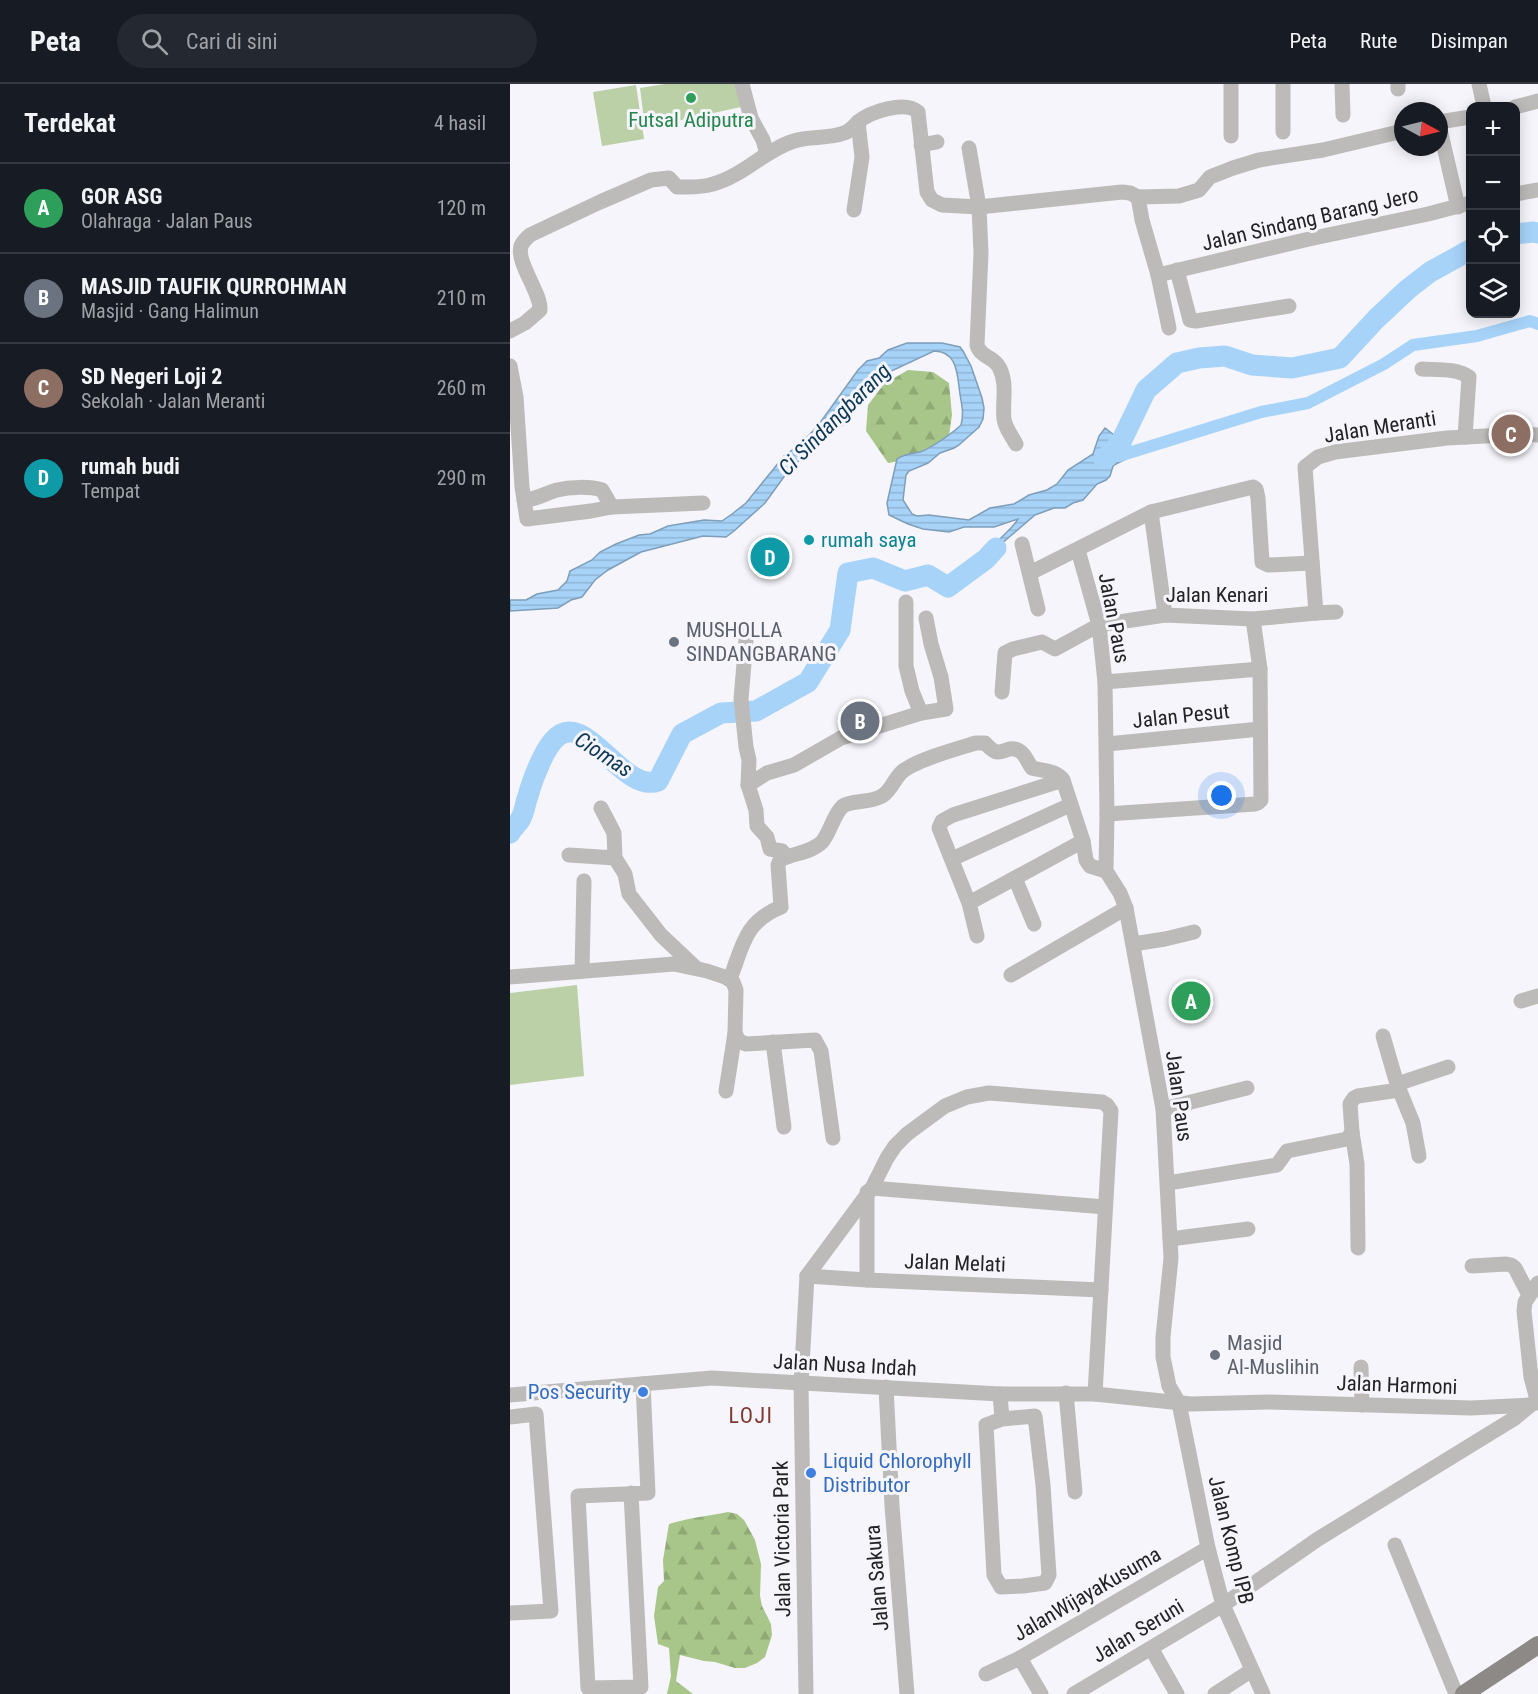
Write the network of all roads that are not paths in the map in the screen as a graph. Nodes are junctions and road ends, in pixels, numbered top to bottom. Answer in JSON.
{"nodes":[{"id":1,"x":742,"y":84,"type":"edge"},
{"id":2,"x":1231,"y":84,"type":"edge"},
{"id":3,"x":1283,"y":84,"type":"edge"},
{"id":4,"x":1342,"y":84,"type":"edge"},
{"id":5,"x":1479,"y":84,"type":"edge"},
{"id":6,"x":1538,"y":101,"type":"edge"},
{"id":7,"x":1483,"y":102,"type":"edge"},
{"id":8,"x":1520,"y":106,"type":"edge"},
{"id":9,"x":1343,"y":115,"type":"dead end"},
{"id":10,"x":1466,"y":118,"type":"edge"},
{"id":11,"x":858,"y":122,"type":"junction"},
{"id":12,"x":1448,"y":122,"type":"edge"},
{"id":13,"x":1283,"y":132,"type":"dead end"},
{"id":14,"x":1394,"y":133,"type":"edge"},
{"id":15,"x":1231,"y":136,"type":"dead end"},
{"id":16,"x":969,"y":148,"type":"dead end"},
{"id":17,"x":1448,"y":153,"type":"edge"},
{"id":18,"x":768,"y":154,"type":"junction"},
{"id":19,"x":1538,"y":190,"type":"edge"},
{"id":20,"x":1520,"y":193,"type":"edge"},
{"id":21,"x":1138,"y":197,"type":"junction"},
{"id":22,"x":1464,"y":205,"type":"edge"},
{"id":23,"x":979,"y":207,"type":"junction"},
{"id":24,"x":854,"y":210,"type":"dead end"},
{"id":25,"x":1178,"y":270,"type":"junction"},
{"id":26,"x":1158,"y":275,"type":"junction"},
{"id":27,"x":1289,"y":306,"type":"dead end"},
{"id":28,"x":1169,"y":328,"type":"dead end"},
{"id":29,"x":510,"y":331,"type":"edge"},
{"id":30,"x":510,"y":366,"type":"edge"},
{"id":31,"x":1422,"y":369,"type":"dead end"},
{"id":32,"x":1538,"y":435,"type":"edge"},
{"id":33,"x":1465,"y":437,"type":"junction"},
{"id":34,"x":1016,"y":444,"type":"dead end"},
{"id":35,"x":518,"y":492,"type":"edge"},
{"id":36,"x":703,"y":503,"type":"dead end"},
{"id":37,"x":612,"y":507,"type":"junction"},
{"id":38,"x":1151,"y":512,"type":"junction"},
{"id":39,"x":1022,"y":544,"type":"dead end"},
{"id":40,"x":1078,"y":549,"type":"junction"},
{"id":41,"x":1312,"y":563,"type":"junction"},
{"id":42,"x":1030,"y":573,"type":"junction"},
{"id":43,"x":906,"y":602,"type":"dead end"},
{"id":44,"x":1038,"y":609,"type":"dead end"},
{"id":45,"x":1336,"y":612,"type":"dead end"},
{"id":46,"x":1316,"y":613,"type":"junction"},
{"id":47,"x":1165,"y":615,"type":"junction"},
{"id":48,"x":926,"y":618,"type":"dead end"},
{"id":49,"x":1253,"y":619,"type":"junction"},
{"id":50,"x":1099,"y":625,"type":"junction"},
{"id":51,"x":747,"y":628,"type":"dead end"},
{"id":52,"x":1260,"y":669,"type":"junction"},
{"id":53,"x":1105,"y":682,"type":"junction"},
{"id":54,"x":1002,"y":692,"type":"dead end"},
{"id":55,"x":921,"y":713,"type":"junction"},
{"id":56,"x":1260,"y":729,"type":"junction"},
{"id":57,"x":1107,"y":744,"type":"junction"},
{"id":58,"x":1063,"y":780,"type":"junction"},
{"id":59,"x":748,"y":785,"type":"junction"},
{"id":60,"x":1070,"y":805,"type":"junction"},
{"id":61,"x":601,"y":808,"type":"dead end"},
{"id":62,"x":1107,"y":814,"type":"junction"},
{"id":63,"x":1083,"y":841,"type":"junction"},
{"id":64,"x":569,"y":855,"type":"dead end"},
{"id":65,"x":786,"y":857,"type":"junction"},
{"id":66,"x":615,"y":858,"type":"junction"},
{"id":67,"x":952,"y":859,"type":"junction"},
{"id":68,"x":1106,"y":871,"type":"junction"},
{"id":69,"x":1015,"y":878,"type":"junction"},
{"id":70,"x":584,"y":881,"type":"dead end"},
{"id":71,"x":969,"y":903,"type":"junction"},
{"id":72,"x":1126,"y":908,"type":"junction"},
{"id":73,"x":1034,"y":924,"type":"dead end"},
{"id":74,"x":1194,"y":932,"type":"dead end"},
{"id":75,"x":977,"y":936,"type":"dead end"},
{"id":76,"x":1133,"y":944,"type":"junction"},
{"id":77,"x":696,"y":969,"type":"junction"},
{"id":78,"x":582,"y":971,"type":"junction"},
{"id":79,"x":1011,"y":975,"type":"dead end"},
{"id":80,"x":510,"y":978,"type":"edge"},
{"id":81,"x":730,"y":980,"type":"junction"},
{"id":82,"x":1538,"y":996,"type":"edge"},
{"id":83,"x":1521,"y":1001,"type":"dead end"},
{"id":84,"x":735,"y":1033,"type":"junction"},
{"id":85,"x":1383,"y":1036,"type":"dead end"},
{"id":86,"x":773,"y":1042,"type":"junction"},
{"id":87,"x":1448,"y":1067,"type":"dead end"},
{"id":88,"x":1398,"y":1087,"type":"junction"},
{"id":89,"x":1247,"y":1088,"type":"dead end"},
{"id":90,"x":726,"y":1091,"type":"dead end"},
{"id":91,"x":1163,"y":1109,"type":"junction"},
{"id":92,"x":784,"y":1127,"type":"dead end"},
{"id":93,"x":1352,"y":1132,"type":"junction"},
{"id":94,"x":833,"y":1138,"type":"dead end"},
{"id":95,"x":1419,"y":1156,"type":"dead end"},
{"id":96,"x":1168,"y":1183,"type":"junction"},
{"id":97,"x":870,"y":1190,"type":"junction"},
{"id":98,"x":1105,"y":1207,"type":"junction"},
{"id":99,"x":1248,"y":1228,"type":"dead end"},
{"id":100,"x":1170,"y":1239,"type":"junction"},
{"id":101,"x":1358,"y":1248,"type":"dead end"},
{"id":102,"x":1472,"y":1266,"type":"dead end"},
{"id":103,"x":807,"y":1275,"type":"junction"},
{"id":104,"x":867,"y":1280,"type":"junction"},
{"id":105,"x":1534,"y":1289,"type":"edge"},
{"id":106,"x":1101,"y":1290,"type":"junction"},
{"id":107,"x":1361,"y":1367,"type":"dead end"},
{"id":108,"x":643,"y":1384,"type":"junction"},
{"id":109,"x":801,"y":1384,"type":"junction"},
{"id":110,"x":886,"y":1387,"type":"junction"},
{"id":111,"x":1066,"y":1393,"type":"junction"},
{"id":112,"x":515,"y":1394,"type":"edge"},
{"id":113,"x":1000,"y":1394,"type":"junction"},
{"id":114,"x":1095,"y":1394,"type":"junction"},
{"id":115,"x":1536,"y":1402,"type":"edge"},
{"id":116,"x":1185,"y":1404,"type":"junction"},
{"id":117,"x":1362,"y":1405,"type":"junction"},
{"id":118,"x":516,"y":1416,"type":"edge"},
{"id":119,"x":1002,"y":1419,"type":"junction"},
{"id":120,"x":1074,"y":1492,"type":"dead end"},
{"id":121,"x":631,"y":1494,"type":"junction"},
{"id":122,"x":1395,"y":1545,"type":"dead end"},
{"id":123,"x":1208,"y":1548,"type":"junction"},
{"id":124,"x":1223,"y":1605,"type":"junction"},
{"id":125,"x":510,"y":1613,"type":"edge"},
{"id":126,"x":1538,"y":1645,"type":"edge"},
{"id":127,"x":1155,"y":1655,"type":"dead end"},
{"id":128,"x":1020,"y":1658,"type":"junction"},
{"id":129,"x":1252,"y":1670,"type":"junction"},
{"id":130,"x":986,"y":1674,"type":"dead end"},
{"id":131,"x":806,"y":1694,"type":"edge"},
{"id":132,"x":907,"y":1694,"type":"edge"},
{"id":133,"x":1041,"y":1694,"type":"edge"},
{"id":134,"x":1074,"y":1694,"type":"edge"},
{"id":135,"x":1177,"y":1694,"type":"edge"},
{"id":136,"x":1215,"y":1694,"type":"edge"},
{"id":137,"x":1263,"y":1694,"type":"edge"},
{"id":138,"x":1456,"y":1694,"type":"edge"},
{"id":139,"x":1464,"y":1694,"type":"edge"}],
"edges":[{"from":1,"to":18,"type":"street"},
{"from":2,"to":15,"type":"street"},
{"from":3,"to":13,"type":"street"},
{"from":4,"to":9,"type":"street"},
{"from":5,"to":7,"type":"street"},
{"from":6,"to":8,"type":"street"},
{"from":10,"to":12,"type":"street"},
{"from":11,"to":18,"type":"street"},
{"from":11,"to":23,"type":"street"},
{"from":11,"to":24,"type":"street"},
{"from":14,"to":21,"type":"street"},
{"from":16,"to":23,"type":"street"},
{"from":17,"to":22,"type":"street"},
{"from":18,"to":29,"type":"street"},
{"from":19,"to":20,"type":"street"},
{"from":21,"to":23,"type":"street"},
{"from":21,"to":26,"type":"street"},
{"from":22,"to":25,"type":"street","name":"Jalan Sindang Barang Jero"},
{"from":23,"to":34,"type":"street"},
{"from":25,"to":26,"type":"street","name":"Jalan Sindang Barang Jero"},
{"from":25,"to":27,"type":"street"},
{"from":26,"to":28,"type":"street"},
{"from":30,"to":35,"type":"street"},
{"from":31,"to":33,"type":"street"},
{"from":32,"to":33,"type":"street","name":"Jalan Meranti"},
{"from":33,"to":41,"type":"street","name":"Jalan Meranti"},
{"from":35,"to":37,"type":"street"},
{"from":35,"to":37,"type":"street"},
{"from":36,"to":37,"type":"street"},
{"from":38,"to":40,"type":"street"},
{"from":38,"to":41,"type":"street"},
{"from":38,"to":47,"type":"street"},
{"from":39,"to":42,"type":"street"},
{"from":40,"to":42,"type":"street"},
{"from":40,"to":50,"type":"street","name":"Jalan Paus"},
{"from":41,"to":46,"type":"street","name":"Jalan Meranti"},
{"from":42,"to":44,"type":"street"},
{"from":43,"to":55,"type":"street"},
{"from":45,"to":46,"type":"street","name":"Jalan Kenari"},
{"from":46,"to":49,"type":"street","name":"Jalan Kenari"},
{"from":47,"to":49,"type":"street","name":"Jalan Kenari"},
{"from":47,"to":50,"type":"street","name":"Jalan Kenari"},
{"from":48,"to":55,"type":"street"},
{"from":49,"to":52,"type":"street"},
{"from":50,"to":53,"type":"street","name":"Jalan Paus"},
{"from":50,"to":54,"type":"street","name":"Jalan Kenari"},
{"from":51,"to":59,"type":"street"},
{"from":52,"to":53,"type":"street"},
{"from":52,"to":56,"type":"street"},
{"from":53,"to":57,"type":"street","name":"Jalan Paus"},
{"from":55,"to":59,"type":"street"},
{"from":56,"to":57,"type":"street","name":"Jalan Pesut"},
{"from":56,"to":62,"type":"street"},
{"from":57,"to":62,"type":"street","name":"Jalan Paus"},
{"from":58,"to":60,"type":"street"},
{"from":58,"to":65,"type":"street"},
{"from":58,"to":67,"type":"street"},
{"from":59,"to":65,"type":"street"},
{"from":60,"to":63,"type":"street"},
{"from":60,"to":67,"type":"street"},
{"from":61,"to":66,"type":"street"},
{"from":62,"to":68,"type":"street","name":"Jalan Paus"},
{"from":63,"to":68,"type":"street"},
{"from":63,"to":69,"type":"street"},
{"from":64,"to":66,"type":"street"},
{"from":65,"to":81,"type":"street"},
{"from":66,"to":77,"type":"street"},
{"from":67,"to":71,"type":"street"},
{"from":68,"to":72,"type":"street","name":"Jalan Paus"},
{"from":69,"to":71,"type":"street"},
{"from":69,"to":73,"type":"street"},
{"from":70,"to":78,"type":"street"},
{"from":71,"to":75,"type":"street"},
{"from":72,"to":76,"type":"street","name":"Jalan Paus"},
{"from":72,"to":79,"type":"street"},
{"from":74,"to":76,"type":"street"},
{"from":76,"to":91,"type":"street","name":"Jalan Paus"},
{"from":77,"to":78,"type":"street"},
{"from":77,"to":81,"type":"street"},
{"from":78,"to":80,"type":"street"},
{"from":81,"to":84,"type":"street"},
{"from":82,"to":83,"type":"street"},
{"from":84,"to":86,"type":"street"},
{"from":84,"to":90,"type":"street"},
{"from":85,"to":88,"type":"street"},
{"from":86,"to":92,"type":"street"},
{"from":86,"to":94,"type":"street"},
{"from":87,"to":88,"type":"street"},
{"from":88,"to":93,"type":"street"},
{"from":88,"to":95,"type":"street"},
{"from":89,"to":91,"type":"street"},
{"from":91,"to":96,"type":"street","name":"Jalan Paus"},
{"from":93,"to":96,"type":"street"},
{"from":93,"to":101,"type":"street"},
{"from":96,"to":100,"type":"street","name":"Jalan Paus"},
{"from":97,"to":98,"type":"street"},
{"from":97,"to":98,"type":"street"},
{"from":97,"to":103,"type":"street"},
{"from":97,"to":104,"type":"street"},
{"from":98,"to":106,"type":"street"},
{"from":99,"to":100,"type":"street"},
{"from":100,"to":116,"type":"street","name":"Jalan Paus"},
{"from":102,"to":105,"type":"street"},
{"from":103,"to":104,"type":"street","name":"Jalan Melati"},
{"from":103,"to":109,"type":"street","name":"Jalan Victoria Park"},
{"from":104,"to":106,"type":"street","name":"Jalan Melati"},
{"from":105,"to":115,"type":"street"},
{"from":106,"to":114,"type":"street"},
{"from":107,"to":117,"type":"street"},
{"from":108,"to":109,"type":"street","name":"Jalan Nusa Indah"},
{"from":108,"to":112,"type":"street","name":"Jalan Nusa Indah"},
{"from":108,"to":121,"type":"street"},
{"from":109,"to":110,"type":"street","name":"Jalan Nusa Indah"},
{"from":109,"to":131,"type":"street","name":"Jalan Victoria Park"},
{"from":110,"to":113,"type":"street","name":"Jalan Nusa Indah"},
{"from":110,"to":132,"type":"street","name":"Jalan Sakura"},
{"from":111,"to":113,"type":"street","name":"Jalan Nusa Indah"},
{"from":111,"to":114,"type":"street","name":"Jalan Nusa Indah"},
{"from":111,"to":120,"type":"street"},
{"from":112,"to":118,"type":"street"},
{"from":113,"to":119,"type":"street"},
{"from":114,"to":116,"type":"street","name":"Jalan Nusa Indah"},
{"from":115,"to":117,"type":"street","name":"Jalan Harmoni"},
{"from":115,"to":124,"type":"street","name":"Jalan Seruni"},
{"from":116,"to":117,"type":"street","name":"Jalan Harmoni"},
{"from":116,"to":123,"type":"street","name":"Jalan Komp IPB"},
{"from":118,"to":125,"type":"street"},
{"from":119,"to":119,"type":"street"},
{"from":121,"to":121,"type":"street"},
{"from":122,"to":138,"type":"street"},
{"from":123,"to":124,"type":"street","name":"Jalan Komp IPB"},
{"from":123,"to":128,"type":"street","name":"JalanWijayaKusuma"},
{"from":124,"to":129,"type":"street","name":"Jalan Komp IPB"},
{"from":124,"to":134,"type":"street","name":"Jalan Seruni"},
{"from":126,"to":139,"type":"main road"},
{"from":127,"to":135,"type":"street"},
{"from":128,"to":130,"type":"street","name":"JalanWijayaKusuma"},
{"from":128,"to":133,"type":"street"},
{"from":129,"to":136,"type":"street"},
{"from":129,"to":137,"type":"street","name":"Jalan Komp IPB"}]}
